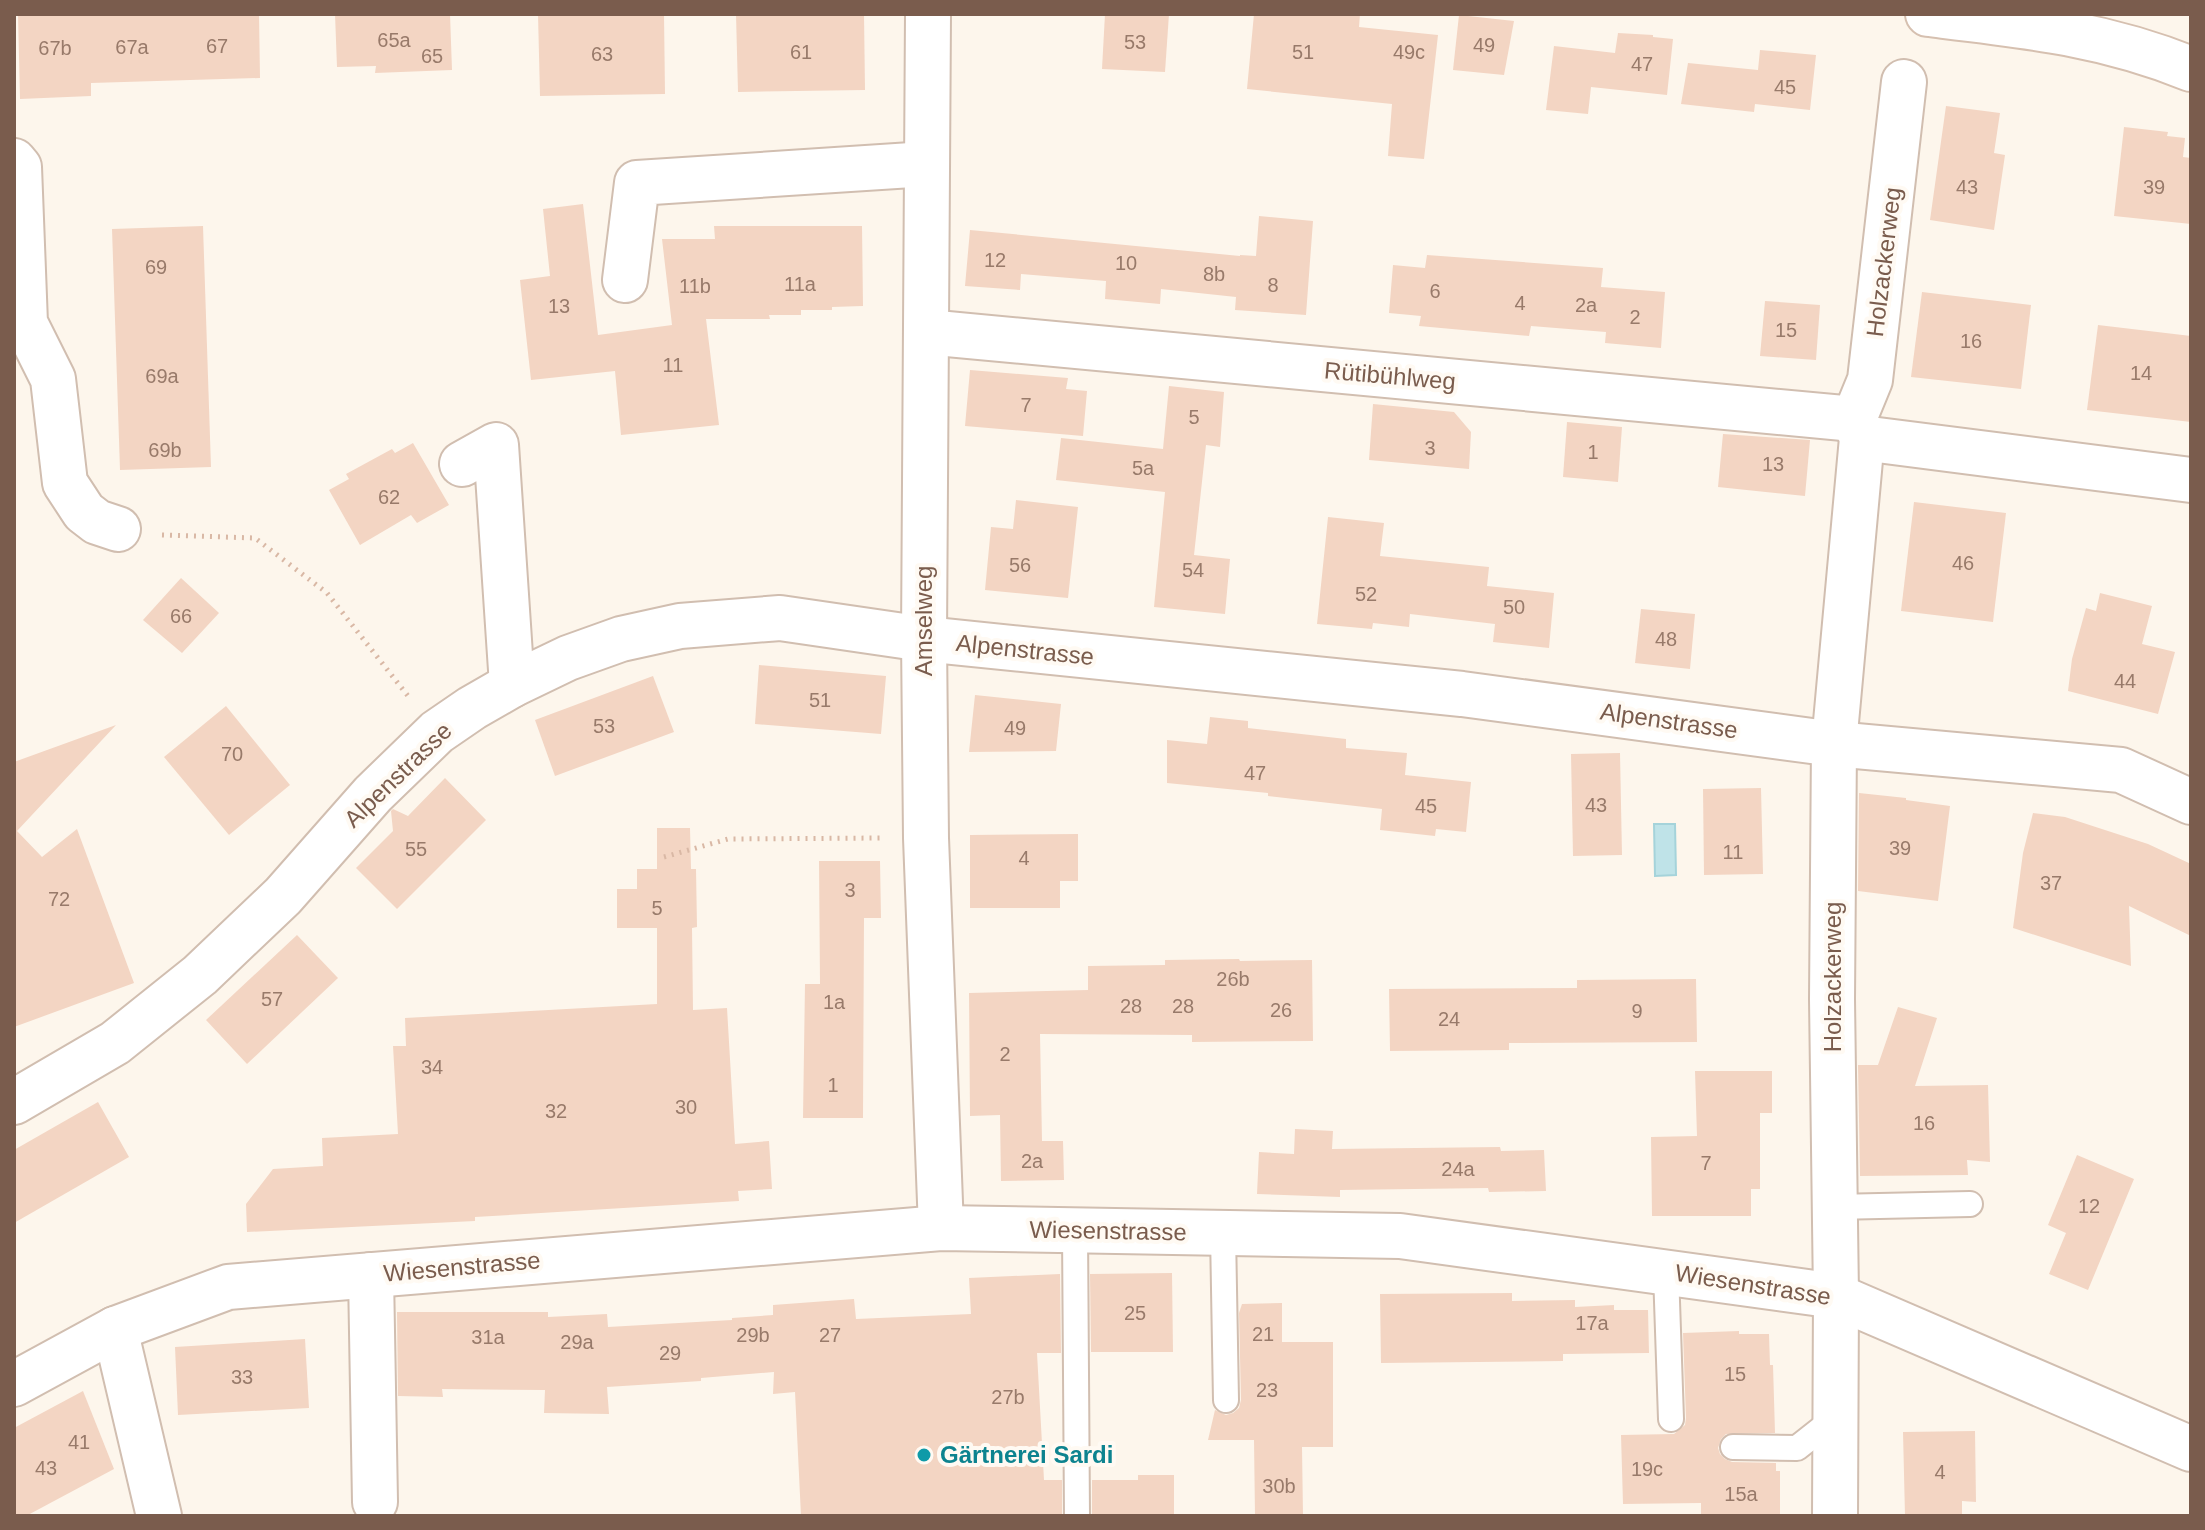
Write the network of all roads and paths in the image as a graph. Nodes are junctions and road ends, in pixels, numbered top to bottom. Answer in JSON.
{"nodes":[{"id":1,"x":928,"y":14,"type":"edge"},
{"id":2,"x":1928,"y":14,"type":"edge"},
{"id":3,"x":2191,"y":69,"type":"edge"},
{"id":4,"x":1904,"y":82,"type":"dead end"},
{"id":5,"x":14,"y":161,"type":"edge"},
{"id":6,"x":927,"y":164,"type":"junction"},
{"id":7,"x":625,"y":280,"type":"dead end"},
{"id":8,"x":926,"y":332,"type":"junction"},
{"id":9,"x":1858,"y":429,"type":"junction"},
{"id":10,"x":462,"y":464,"type":"dead end"},
{"id":11,"x":2191,"y":480,"type":"edge"},
{"id":12,"x":118,"y":529,"type":"joint"},
{"id":13,"x":924,"y":639,"type":"junction"},
{"id":14,"x":512,"y":685,"type":"junction"},
{"id":15,"x":437,"y":732,"type":"junction"},
{"id":16,"x":1834,"y":744,"type":"junction"},
{"id":17,"x":2191,"y":802,"type":"edge"},
{"id":18,"x":926,"y":838,"type":"junction"},
{"id":19,"x":664,"y":857,"type":"dead end"},
{"id":20,"x":14,"y":1102,"type":"edge"},
{"id":21,"x":1970,"y":1204,"type":"dead end"},
{"id":22,"x":1834,"y":1207,"type":"junction"},
{"id":23,"x":941,"y":1228,"type":"junction"},
{"id":24,"x":1075,"y":1231,"type":"junction"},
{"id":25,"x":1223,"y":1233,"type":"junction"},
{"id":26,"x":1666,"y":1272,"type":"junction"},
{"id":27,"x":371,"y":1275,"type":"junction"},
{"id":28,"x":1836,"y":1296,"type":"junction"},
{"id":29,"x":115,"y":1329,"type":"junction"},
{"id":30,"x":14,"y":1384,"type":"edge"},
{"id":31,"x":1226,"y":1400,"type":"dead end"},
{"id":32,"x":1835,"y":1418,"type":"junction"},
{"id":33,"x":1671,"y":1419,"type":"dead end"},
{"id":34,"x":1733,"y":1447,"type":"dead end"},
{"id":35,"x":2191,"y":1449,"type":"edge"},
{"id":36,"x":375,"y":1502,"type":"dead end"},
{"id":37,"x":159,"y":1516,"type":"edge"},
{"id":38,"x":1077,"y":1516,"type":"edge"},
{"id":39,"x":1835,"y":1516,"type":"edge"}],
"edges":[{"from":1,"to":6,"type":"street","name":"Amselweg"},
{"from":2,"to":3,"type":"street"},
{"from":4,"to":9,"type":"street","name":"Holzackerweg"},
{"from":5,"to":12,"type":"street"},
{"from":6,"to":7,"type":"street"},
{"from":6,"to":8,"type":"street","name":"Amselweg"},
{"from":8,"to":9,"type":"street","name":"Rütibühlweg"},
{"from":8,"to":13,"type":"street","name":"Amselweg"},
{"from":9,"to":11,"type":"street"},
{"from":9,"to":16,"type":"street","name":"Holzackerweg"},
{"from":10,"to":14,"type":"street"},
{"from":12,"to":15,"type":"path"},
{"from":13,"to":14,"type":"street","name":"Alpenstrasse"},
{"from":13,"to":16,"type":"street","name":"Alpenstrasse"},
{"from":13,"to":18,"type":"street","name":"Amselweg"},
{"from":14,"to":15,"type":"street","name":"Alpenstrasse"},
{"from":15,"to":20,"type":"street","name":"Alpenstrasse"},
{"from":16,"to":17,"type":"street","name":"Alpenstrasse"},
{"from":16,"to":22,"type":"street","name":"Holzackerweg"},
{"from":18,"to":19,"type":"path"},
{"from":18,"to":23,"type":"street","name":"Amselweg"},
{"from":21,"to":22,"type":"lane"},
{"from":22,"to":28,"type":"street","name":"Holzackerweg"},
{"from":23,"to":24,"type":"street","name":"Wiesenstrasse"},
{"from":23,"to":27,"type":"street","name":"Wiesenstrasse"},
{"from":24,"to":25,"type":"street","name":"Wiesenstrasse"},
{"from":24,"to":38,"type":"lane"},
{"from":25,"to":26,"type":"street","name":"Wiesenstrasse"},
{"from":25,"to":31,"type":"lane"},
{"from":26,"to":28,"type":"street","name":"Wiesenstrasse"},
{"from":26,"to":33,"type":"lane"},
{"from":27,"to":29,"type":"street","name":"Wiesenstrasse"},
{"from":27,"to":36,"type":"street"},
{"from":28,"to":32,"type":"street","name":"Holzackerweg"},
{"from":28,"to":35,"type":"street","name":"Wiesenstrasse"},
{"from":29,"to":30,"type":"street","name":"Wiesenstrasse"},
{"from":29,"to":37,"type":"street"},
{"from":32,"to":34,"type":"lane"},
{"from":32,"to":39,"type":"street","name":"Holzackerweg"}]}
